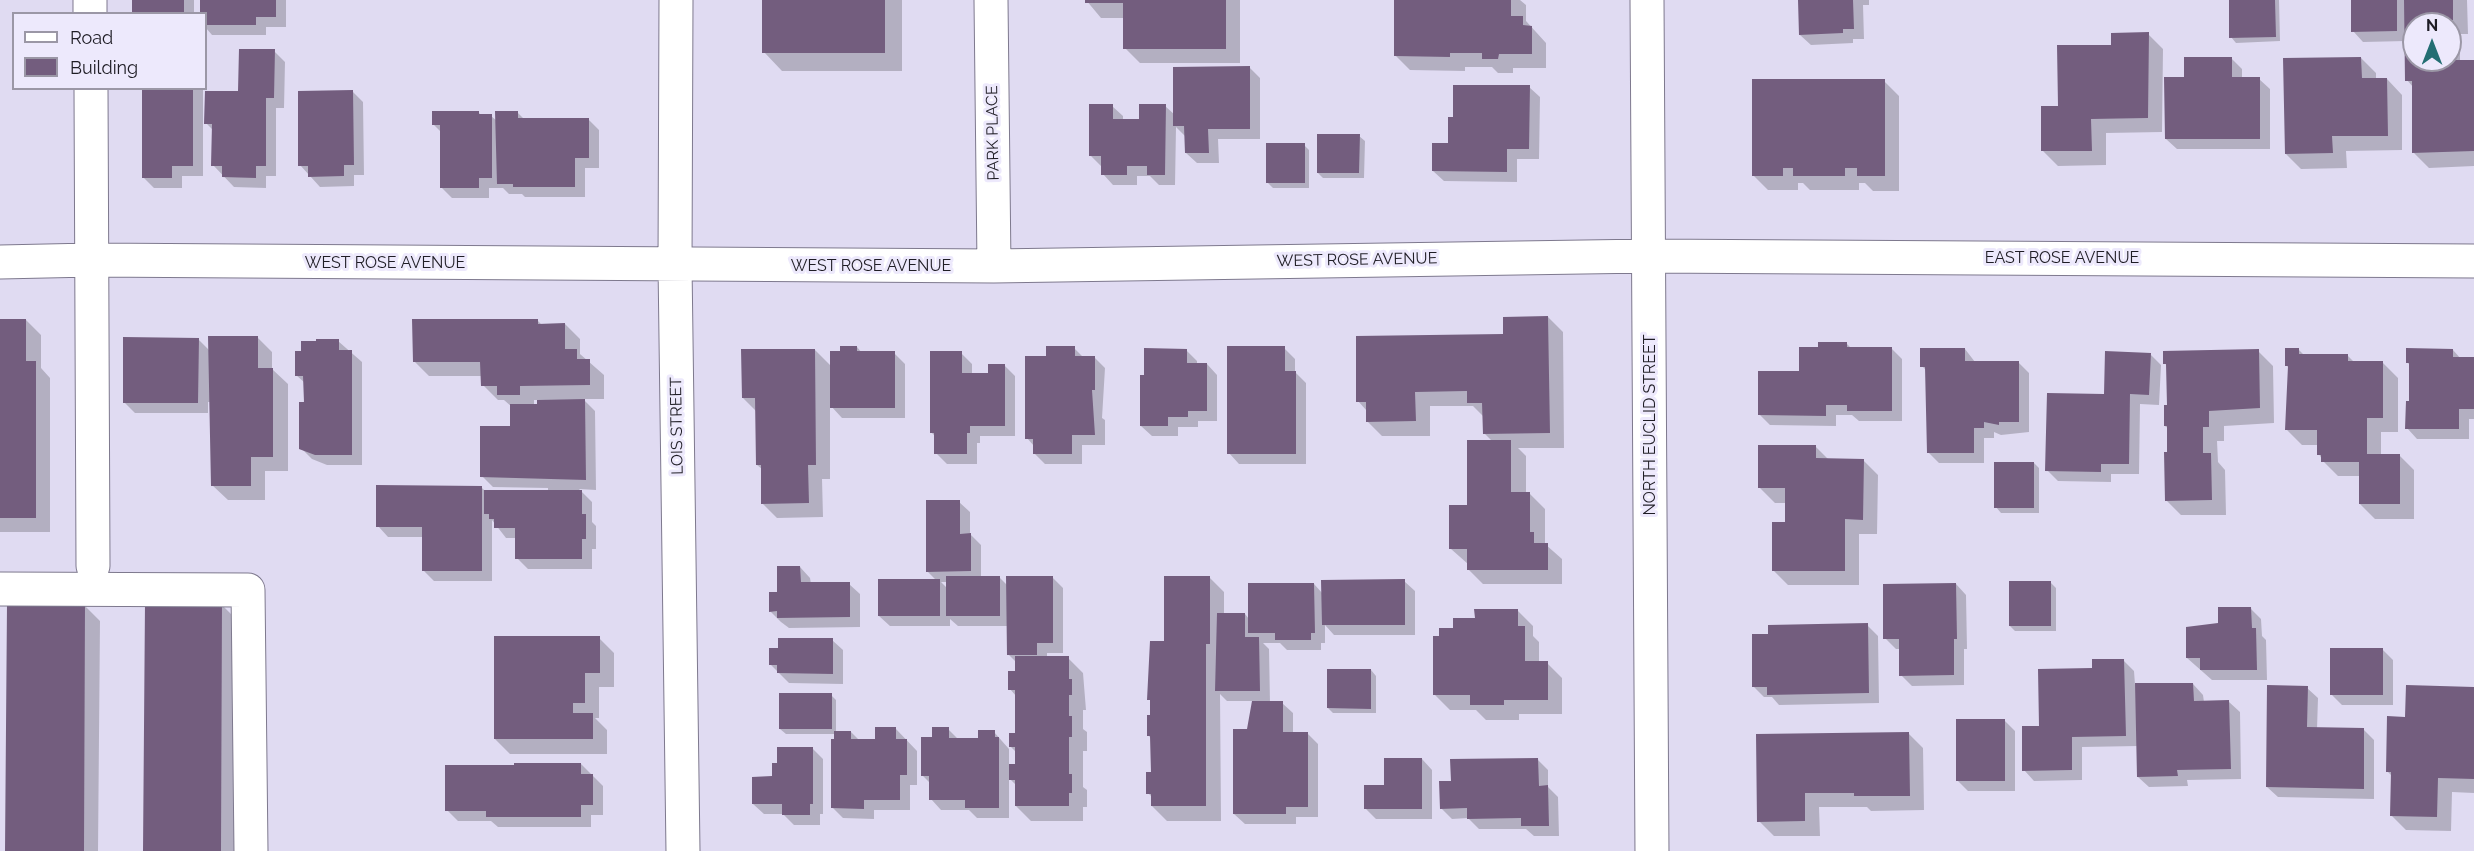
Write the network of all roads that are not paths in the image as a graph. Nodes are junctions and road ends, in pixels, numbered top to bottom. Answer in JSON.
{"nodes":[{"id":1,"x":676,"y":0,"type":"edge"},
{"id":2,"x":991,"y":0,"type":"edge"},
{"id":3,"x":1647,"y":0,"type":"edge"},
{"id":4,"x":91,"y":90,"type":"edge"},
{"id":5,"x":1649,"y":256,"type":"junction"},
{"id":6,"x":92,"y":260,"type":"junction"},
{"id":7,"x":2474,"y":261,"type":"edge"},
{"id":8,"x":0,"y":262,"type":"edge"},
{"id":9,"x":675,"y":265,"type":"junction"},
{"id":10,"x":994,"y":266,"type":"junction"},
{"id":11,"x":93,"y":566,"type":"dead end"},
{"id":12,"x":0,"y":589,"type":"edge"},
{"id":13,"x":251,"y":851,"type":"edge"},
{"id":14,"x":683,"y":851,"type":"edge"},
{"id":15,"x":1652,"y":851,"type":"edge"}],
"edges":[{"from":1,"to":9,"type":"street","name":"LOIS STREET"},
{"from":2,"to":10,"type":"street","name":"PARK PLACE"},
{"from":3,"to":5,"type":"street","name":"NORTH EUCLID STREET"},
{"from":4,"to":6,"type":"street"},
{"from":5,"to":7,"type":"street","name":"EAST ROSE AVENUE"},
{"from":5,"to":10,"type":"street","name":"WEST ROSE AVENUE"},
{"from":5,"to":15,"type":"street","name":"NORTH EUCLID STREET"},
{"from":6,"to":8,"type":"street","name":"WEST ROSE AVENUE"},
{"from":6,"to":9,"type":"street","name":"WEST ROSE AVENUE"},
{"from":6,"to":11,"type":"street"},
{"from":9,"to":10,"type":"street","name":"WEST ROSE AVENUE"},
{"from":9,"to":14,"type":"street","name":"LOIS STREET"},
{"from":12,"to":13,"type":"street"}]}
